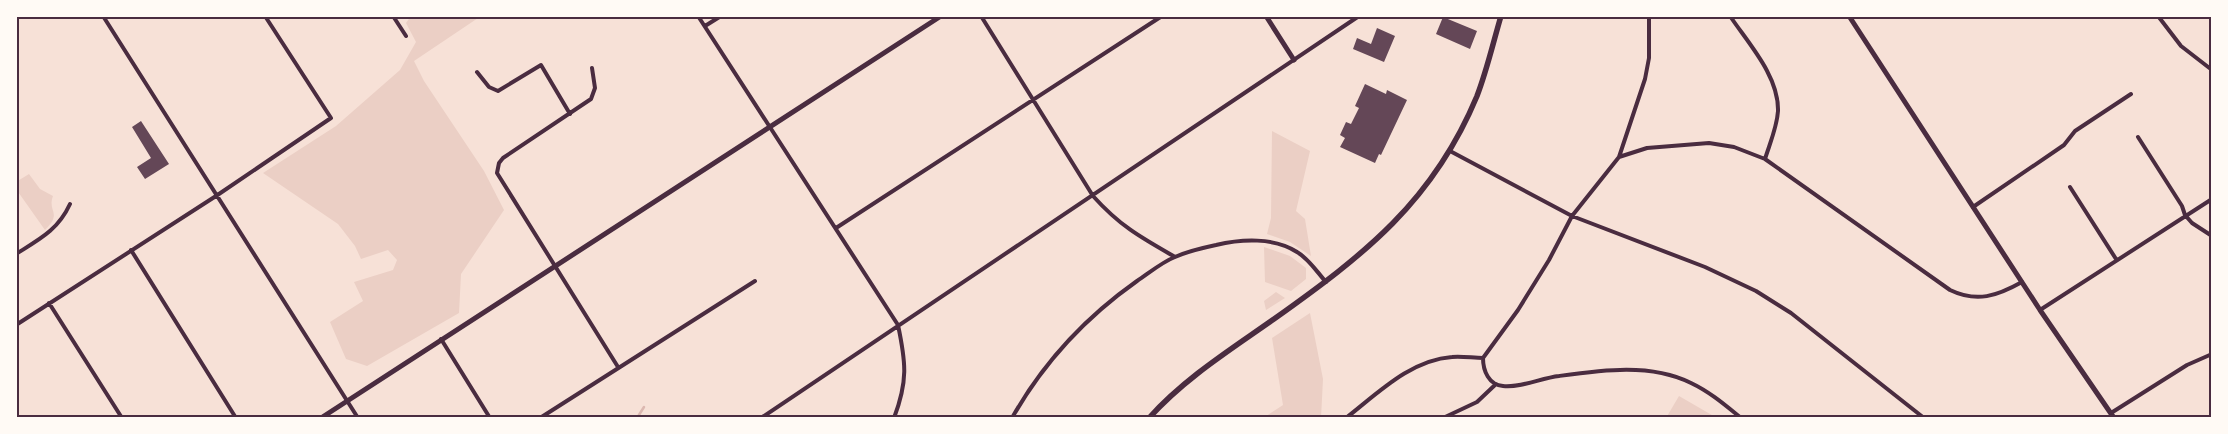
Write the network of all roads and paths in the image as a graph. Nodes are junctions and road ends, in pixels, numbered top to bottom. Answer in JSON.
{"nodes":[{"id":1,"x":103,"y":16,"type":"edge"},
{"id":2,"x":265,"y":16,"type":"edge"},
{"id":3,"x":393,"y":16,"type":"edge"},
{"id":4,"x":698,"y":16,"type":"edge"},
{"id":5,"x":720,"y":16,"type":"edge"},
{"id":6,"x":941,"y":16,"type":"edge"},
{"id":7,"x":981,"y":16,"type":"edge"},
{"id":8,"x":1162,"y":16,"type":"edge"},
{"id":9,"x":1266,"y":16,"type":"edge"},
{"id":10,"x":1359,"y":16,"type":"edge"},
{"id":11,"x":1501,"y":16,"type":"edge"},
{"id":12,"x":1649,"y":16,"type":"edge"},
{"id":13,"x":1730,"y":16,"type":"edge"},
{"id":14,"x":1849,"y":16,"type":"edge"},
{"id":15,"x":2158,"y":16,"type":"edge"},
{"id":16,"x":705,"y":26,"type":"junction"},
{"id":17,"x":406,"y":36,"type":"dead end"},
{"id":18,"x":1294,"y":60,"type":"junction"},
{"id":19,"x":592,"y":68,"type":"dead end"},
{"id":20,"x":2212,"y":70,"type":"edge"},
{"id":21,"x":477,"y":72,"type":"dead end"},
{"id":22,"x":2130,"y":94,"type":"dead end"},
{"id":23,"x":1033,"y":100,"type":"junction"},
{"id":24,"x":570,"y":114,"type":"junction"},
{"id":25,"x":771,"y":127,"type":"junction"},
{"id":26,"x":2138,"y":137,"type":"dead end"},
{"id":27,"x":1450,"y":151,"type":"junction"},
{"id":28,"x":1619,"y":157,"type":"junction"},
{"id":29,"x":1765,"y":159,"type":"junction"},
{"id":30,"x":2070,"y":187,"type":"dead end"},
{"id":31,"x":216,"y":196,"type":"junction"},
{"id":32,"x":1093,"y":196,"type":"junction"},
{"id":33,"x":2212,"y":199,"type":"edge"},
{"id":34,"x":70,"y":204,"type":"dead end"},
{"id":35,"x":1973,"y":207,"type":"junction"},
{"id":36,"x":2185,"y":215,"type":"junction"},
{"id":37,"x":1572,"y":216,"type":"junction"},
{"id":38,"x":836,"y":228,"type":"junction"},
{"id":39,"x":2212,"y":236,"type":"edge"},
{"id":40,"x":131,"y":250,"type":"junction"},
{"id":41,"x":16,"y":254,"type":"edge"},
{"id":42,"x":1175,"y":257,"type":"junction"},
{"id":43,"x":2116,"y":259,"type":"junction"},
{"id":44,"x":555,"y":265,"type":"junction"},
{"id":45,"x":755,"y":280,"type":"dead end"},
{"id":46,"x":1326,"y":282,"type":"junction"},
{"id":47,"x":2022,"y":282,"type":"junction"},
{"id":48,"x":49,"y":303,"type":"junction"},
{"id":49,"x":2040,"y":310,"type":"junction"},
{"id":50,"x":16,"y":325,"type":"edge"},
{"id":51,"x":898,"y":325,"type":"junction"},
{"id":52,"x":441,"y":339,"type":"junction"},
{"id":53,"x":2212,"y":354,"type":"edge"},
{"id":54,"x":1483,"y":358,"type":"junction"},
{"id":55,"x":618,"y":367,"type":"junction"},
{"id":56,"x":1496,"y":384,"type":"junction"},
{"id":57,"x":348,"y":401,"type":"junction"},
{"id":58,"x":772,"y":410,"type":"junction"},
{"id":59,"x":2112,"y":415,"type":"edge"},
{"id":60,"x":122,"y":418,"type":"edge"},
{"id":61,"x":236,"y":418,"type":"edge"},
{"id":62,"x":321,"y":418,"type":"edge"},
{"id":63,"x":358,"y":418,"type":"edge"},
{"id":64,"x":490,"y":418,"type":"edge"},
{"id":65,"x":540,"y":418,"type":"edge"},
{"id":66,"x":761,"y":418,"type":"edge"},
{"id":67,"x":772,"y":418,"type":"edge"},
{"id":68,"x":894,"y":418,"type":"edge"},
{"id":69,"x":1012,"y":418,"type":"edge"},
{"id":70,"x":1149,"y":418,"type":"edge"},
{"id":71,"x":1346,"y":418,"type":"edge"},
{"id":72,"x":1443,"y":418,"type":"edge"},
{"id":73,"x":1741,"y":418,"type":"edge"},
{"id":74,"x":1924,"y":418,"type":"edge"}],
"edges":[{"from":1,"to":31,"type":"street"},
{"from":2,"to":31,"type":"street"},
{"from":3,"to":17,"type":"street"},
{"from":4,"to":16,"type":"street"},
{"from":5,"to":16,"type":"street"},
{"from":6,"to":25,"type":"street"},
{"from":7,"to":23,"type":"street"},
{"from":8,"to":23,"type":"street"},
{"from":9,"to":18,"type":"street"},
{"from":10,"to":18,"type":"street"},
{"from":11,"to":27,"type":"main road"},
{"from":12,"to":28,"type":"street"},
{"from":13,"to":29,"type":"street"},
{"from":14,"to":35,"type":"street"},
{"from":15,"to":20,"type":"street"},
{"from":16,"to":25,"type":"street"},
{"from":18,"to":32,"type":"street"},
{"from":19,"to":24,"type":"street"},
{"from":21,"to":24,"type":"street"},
{"from":22,"to":35,"type":"street"},
{"from":23,"to":32,"type":"street"},
{"from":23,"to":38,"type":"street"},
{"from":24,"to":44,"type":"street"},
{"from":25,"to":38,"type":"street"},
{"from":25,"to":44,"type":"street"},
{"from":26,"to":36,"type":"street"},
{"from":27,"to":37,"type":"street"},
{"from":27,"to":46,"type":"main road"},
{"from":28,"to":29,"type":"street"},
{"from":28,"to":37,"type":"street"},
{"from":29,"to":47,"type":"street"},
{"from":30,"to":43,"type":"street"},
{"from":31,"to":40,"type":"street"},
{"from":31,"to":57,"type":"street"},
{"from":32,"to":42,"type":"street"},
{"from":32,"to":51,"type":"street"},
{"from":33,"to":36,"type":"street"},
{"from":34,"to":41,"type":"street"},
{"from":35,"to":47,"type":"street"},
{"from":36,"to":39,"type":"street"},
{"from":36,"to":43,"type":"street"},
{"from":37,"to":54,"type":"street"},
{"from":37,"to":74,"type":"street"},
{"from":38,"to":51,"type":"street"},
{"from":40,"to":48,"type":"street"},
{"from":40,"to":61,"type":"street"},
{"from":42,"to":46,"type":"street"},
{"from":42,"to":69,"type":"street"},
{"from":43,"to":49,"type":"street"},
{"from":44,"to":52,"type":"street"},
{"from":44,"to":55,"type":"street"},
{"from":45,"to":55,"type":"street"},
{"from":46,"to":70,"type":"main road"},
{"from":47,"to":49,"type":"street"},
{"from":48,"to":50,"type":"street"},
{"from":48,"to":60,"type":"street"},
{"from":49,"to":59,"type":"street"},
{"from":51,"to":58,"type":"street"},
{"from":51,"to":68,"type":"street"},
{"from":52,"to":57,"type":"street"},
{"from":52,"to":64,"type":"street"},
{"from":53,"to":59,"type":"street"},
{"from":54,"to":56,"type":"street"},
{"from":54,"to":71,"type":"street"},
{"from":55,"to":65,"type":"street"},
{"from":56,"to":72,"type":"street"},
{"from":56,"to":73,"type":"street"},
{"from":57,"to":62,"type":"street"},
{"from":57,"to":63,"type":"street"},
{"from":58,"to":66,"type":"street"},
{"from":58,"to":67,"type":"street"}]}
